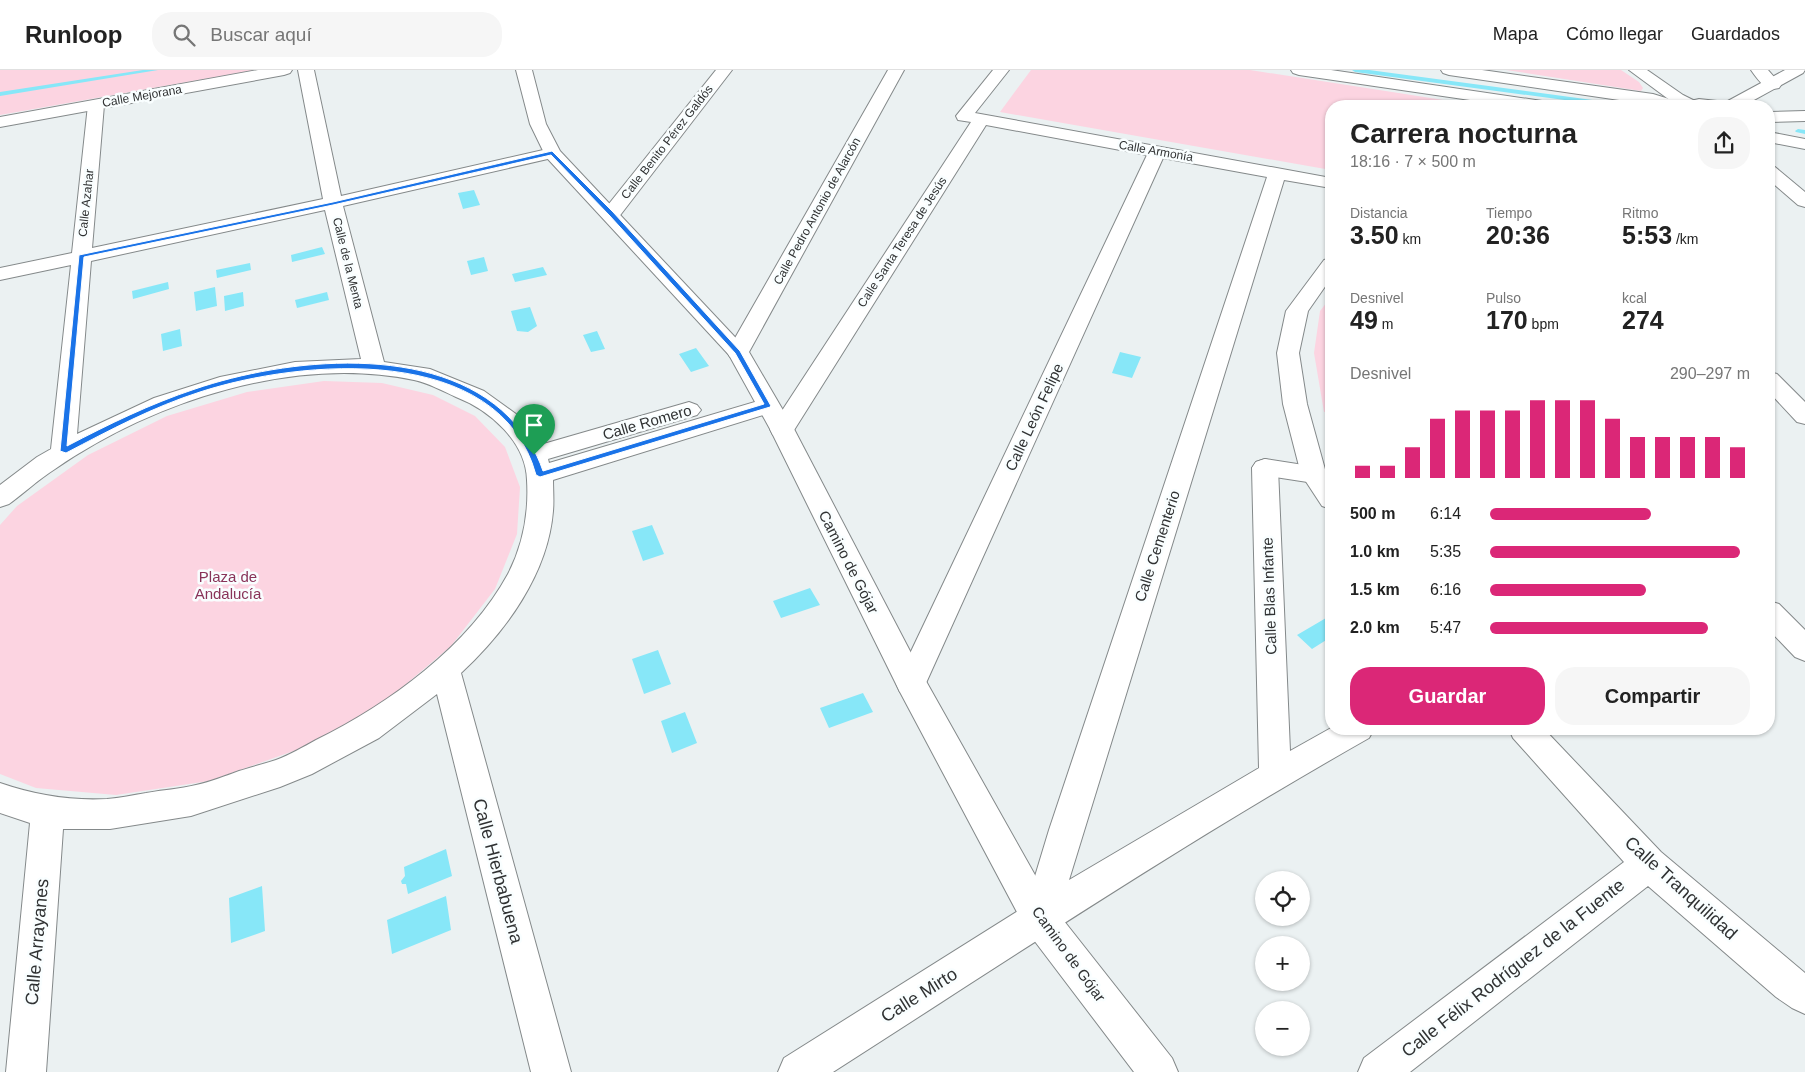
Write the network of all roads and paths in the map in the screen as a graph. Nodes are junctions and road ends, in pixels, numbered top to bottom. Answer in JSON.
{"nodes":[{"id":1,"x":284,"y":70,"type":"edge"},
{"id":2,"x":306,"y":70,"type":"edge"},
{"id":3,"x":524,"y":70,"type":"edge"},
{"id":4,"x":724,"y":70,"type":"edge"},
{"id":5,"x":896,"y":70,"type":"edge"},
{"id":6,"x":1001,"y":70,"type":"edge"},
{"id":7,"x":1299,"y":70,"type":"edge"},
{"id":8,"x":1449,"y":70,"type":"edge"},
{"id":9,"x":1638,"y":70,"type":"edge"},
{"id":10,"x":1759,"y":70,"type":"edge"},
{"id":11,"x":1797,"y":70,"type":"edge"},
{"id":12,"x":1773,"y":85,"type":"junction"},
{"id":13,"x":1502,"y":100,"type":"edge"},
{"id":14,"x":1658,"y":100,"type":"edge"},
{"id":15,"x":1679,"y":100,"type":"edge"},
{"id":16,"x":1743,"y":100,"type":"edge"},
{"id":17,"x":96,"y":105,"type":"junction"},
{"id":18,"x":1805,"y":116,"type":"edge"},
{"id":19,"x":1775,"y":117,"type":"edge"},
{"id":20,"x":981,"y":119,"type":"junction"},
{"id":21,"x":0,"y":122,"type":"edge"},
{"id":22,"x":1775,"y":138,"type":"edge"},
{"id":23,"x":1805,"y":144,"type":"edge"},
{"id":24,"x":1157,"y":151,"type":"junction"},
{"id":25,"x":552,"y":153,"type":"junction"},
{"id":26,"x":1277,"y":173,"type":"junction"},
{"id":27,"x":1775,"y":176,"type":"edge"},
{"id":28,"x":1325,"y":182,"type":"edge"},
{"id":29,"x":1805,"y":200,"type":"edge"},
{"id":30,"x":333,"y":203,"type":"junction"},
{"id":31,"x":611,"y":214,"type":"junction"},
{"id":32,"x":81,"y":256,"type":"junction"},
{"id":33,"x":1325,"y":272,"type":"edge"},
{"id":34,"x":0,"y":274,"type":"edge"},
{"id":35,"x":738,"y":352,"type":"junction"},
{"id":36,"x":374,"y":366,"type":"junction"},
{"id":37,"x":1775,"y":385,"type":"edge"},
{"id":38,"x":763,"y":398,"type":"junction"},
{"id":39,"x":1805,"y":416,"type":"edge"},
{"id":40,"x":782,"y":430,"type":"junction"},
{"id":41,"x":63,"y":451,"type":"junction"},
{"id":42,"x":537,"y":465,"type":"junction"},
{"id":43,"x":1314,"y":474,"type":"junction"},
{"id":44,"x":1325,"y":491,"type":"edge"},
{"id":45,"x":0,"y":498,"type":"edge"},
{"id":46,"x":1775,"y":618,"type":"edge"},
{"id":47,"x":1805,"y":649,"type":"edge"},
{"id":48,"x":446,"y":671,"type":"junction"},
{"id":49,"x":911,"y":683,"type":"junction"},
{"id":50,"x":1347,"y":735,"type":"edge"},
{"id":51,"x":1530,"y":735,"type":"edge"},
{"id":52,"x":1274,"y":774,"type":"junction"},
{"id":53,"x":0,"y":798,"type":"edge"},
{"id":54,"x":48,"y":812,"type":"junction"},
{"id":55,"x":1649,"y":864,"type":"junction"},
{"id":56,"x":1040,"y":919,"type":"junction"},
{"id":57,"x":1805,"y":995,"type":"edge"},
{"id":58,"x":26,"y":1072,"type":"edge"},
{"id":59,"x":550,"y":1072,"type":"edge"},
{"id":60,"x":798,"y":1072,"type":"edge"},
{"id":61,"x":1158,"y":1072,"type":"edge"},
{"id":62,"x":1378,"y":1072,"type":"edge"}],
"edges":[{"from":1,"to":17,"type":"street","name":"Calle Mejorana"},
{"from":2,"to":30,"type":"street","name":"Calle de la Menta"},
{"from":3,"to":25,"type":"street","name":"Camino de Gójar"},
{"from":4,"to":31,"type":"street","name":"Calle Benito Pérez Galdós"},
{"from":5,"to":35,"type":"street","name":"Calle Pedro Antonio de Alarcón"},
{"from":6,"to":20,"type":"street"},
{"from":7,"to":13,"type":"street"},
{"from":8,"to":14,"type":"street"},
{"from":9,"to":15,"type":"street"},
{"from":10,"to":12,"type":"street"},
{"from":11,"to":12,"type":"street"},
{"from":12,"to":16,"type":"street"},
{"from":17,"to":21,"type":"street","name":"Calle Mejorana"},
{"from":17,"to":32,"type":"street","name":"Calle Azahar"},
{"from":18,"to":19,"type":"street"},
{"from":20,"to":24,"type":"street","name":"Calle Armonía"},
{"from":20,"to":40,"type":"street","name":"Calle Santa Teresa de Jesús"},
{"from":22,"to":23,"type":"street"},
{"from":24,"to":26,"type":"street","name":"Calle Armonía"},
{"from":24,"to":49,"type":"street","name":"Calle León Felipe"},
{"from":25,"to":30,"type":"street"},
{"from":25,"to":31,"type":"street","name":"Camino de Gójar"},
{"from":26,"to":28,"type":"street","name":"Calle Armonía"},
{"from":26,"to":56,"type":"street","name":"Calle Cementerio"},
{"from":27,"to":29,"type":"street"},
{"from":30,"to":32,"type":"street"},
{"from":30,"to":36,"type":"street","name":"Calle de la Menta"},
{"from":31,"to":35,"type":"street","name":"Camino de Gójar"},
{"from":32,"to":34,"type":"street"},
{"from":32,"to":41,"type":"street","name":"Calle Azahar"},
{"from":33,"to":43,"type":"street"},
{"from":35,"to":38,"type":"street","name":"Camino de Gójar"},
{"from":36,"to":41,"type":"street"},
{"from":36,"to":42,"type":"street"},
{"from":37,"to":39,"type":"street"},
{"from":38,"to":40,"type":"street","name":"Camino de Gójar"},
{"from":38,"to":42,"type":"street","name":"Calle Romero"},
{"from":40,"to":49,"type":"street","name":"Camino de Gójar"},
{"from":41,"to":45,"type":"street"},
{"from":42,"to":48,"type":"street"},
{"from":43,"to":44,"type":"street"},
{"from":43,"to":52,"type":"street","name":"Calle Blas Infante"},
{"from":46,"to":47,"type":"street"},
{"from":48,"to":54,"type":"street"},
{"from":48,"to":59,"type":"street","name":"Calle Hierbabuena"},
{"from":49,"to":56,"type":"street","name":"Camino de Gójar"},
{"from":50,"to":52,"type":"street"},
{"from":51,"to":55,"type":"street","name":"Calle Tranquilidad"},
{"from":52,"to":56,"type":"street"},
{"from":53,"to":54,"type":"street"},
{"from":54,"to":58,"type":"street","name":"Calle Arrayanes"},
{"from":55,"to":57,"type":"street","name":"Calle Tranquilidad"},
{"from":55,"to":62,"type":"street","name":"Calle Félix Rodríguez de la Fuente"},
{"from":56,"to":60,"type":"street","name":"Calle Mirto"},
{"from":56,"to":61,"type":"street","name":"Camino de Gójar"}]}
